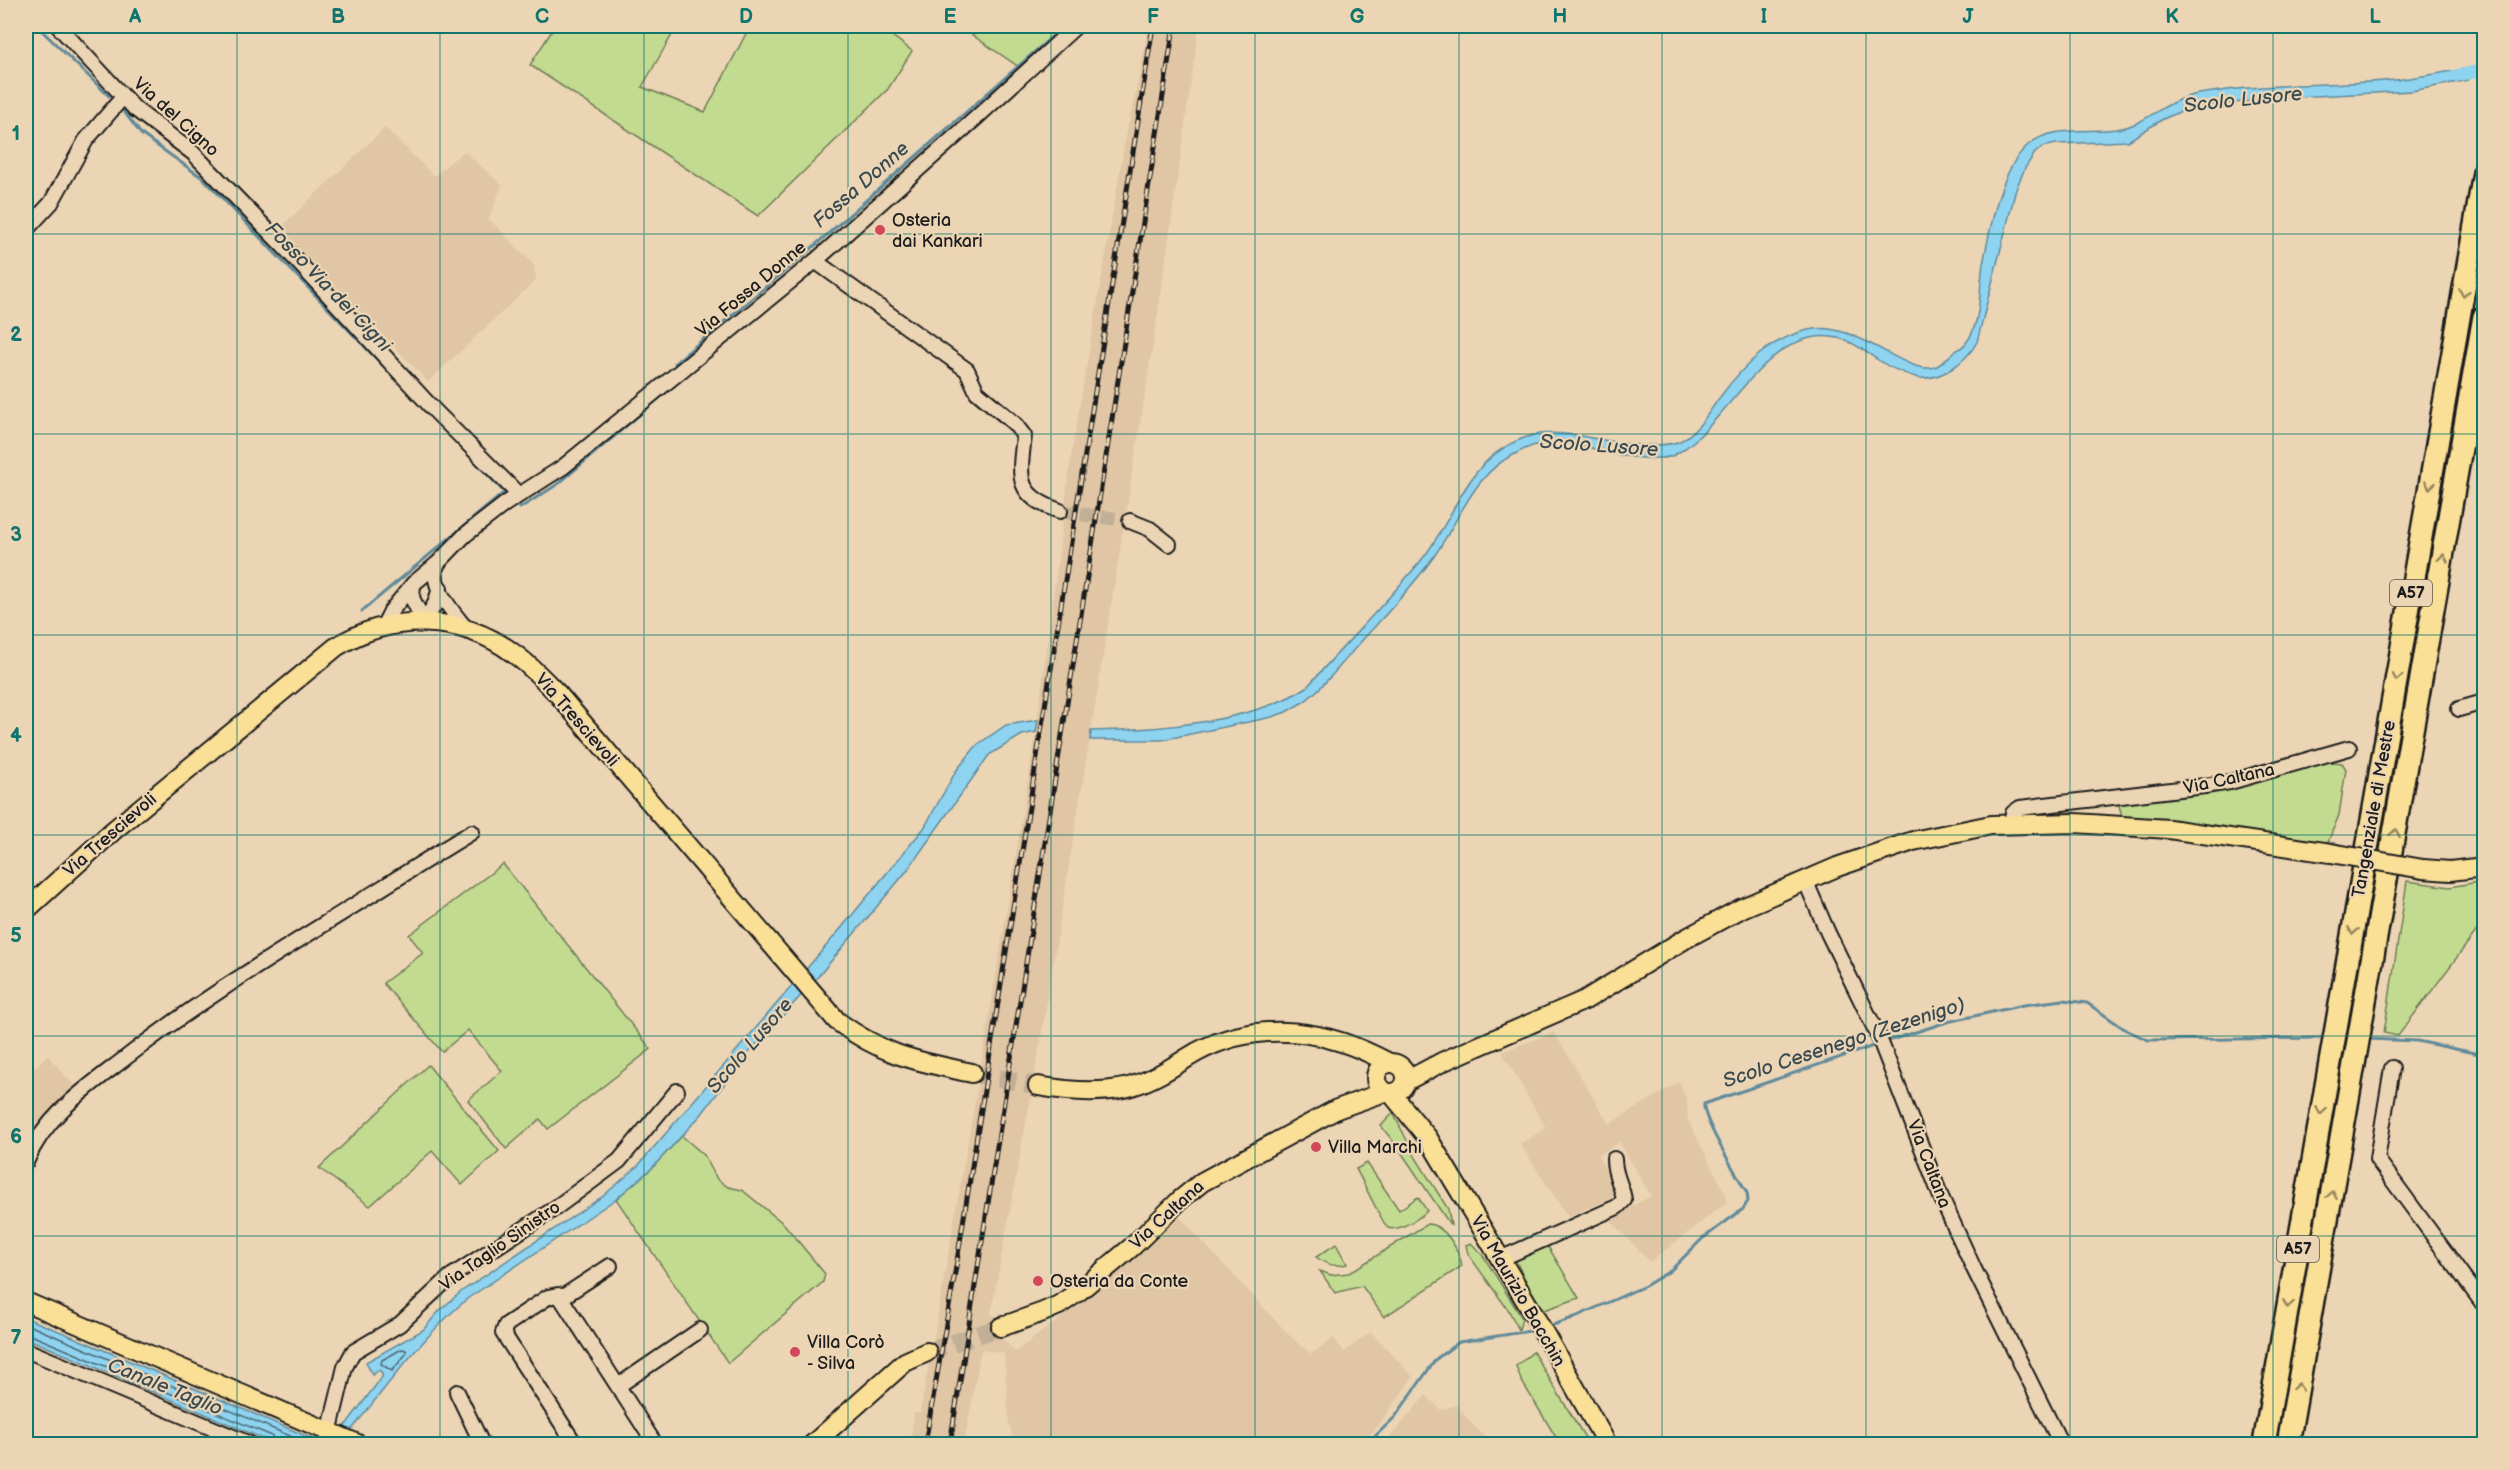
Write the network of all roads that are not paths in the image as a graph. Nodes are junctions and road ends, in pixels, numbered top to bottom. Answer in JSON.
{"nodes":[{"id":1,"x":58,"y":26,"type":"edge"},
{"id":2,"x":1076,"y":26,"type":"edge"},
{"id":3,"x":123,"y":97,"type":"junction"},
{"id":4,"x":2484,"y":173,"type":"edge"},
{"id":5,"x":26,"y":230,"type":"edge"},
{"id":6,"x":815,"y":261,"type":"junction"},
{"id":7,"x":2484,"y":316,"type":"edge"},
{"id":8,"x":519,"y":495,"type":"junction"},
{"id":9,"x":1060,"y":511,"type":"tunnel mouth"},
{"id":10,"x":1130,"y":521,"type":"tunnel mouth"},
{"id":11,"x":1169,"y":544,"type":"dead end"},
{"id":12,"x":437,"y":564,"type":"junction"},
{"id":13,"x":413,"y":584,"type":"junction"},
{"id":14,"x":440,"y":588,"type":"junction"},
{"id":15,"x":424,"y":622,"type":"junction"},
{"id":16,"x":383,"y":627,"type":"junction"},
{"id":17,"x":467,"y":630,"type":"junction"},
{"id":18,"x":2484,"y":702,"type":"edge"},
{"id":19,"x":2459,"y":709,"type":"dead end"},
{"id":20,"x":2349,"y":748,"type":"dead end"},
{"id":21,"x":2011,"y":823,"type":"junction"},
{"id":22,"x":472,"y":832,"type":"dead end"},
{"id":23,"x":2484,"y":867,"type":"edge"},
{"id":24,"x":1805,"y":880,"type":"junction"},
{"id":25,"x":26,"y":910,"type":"edge"},
{"id":26,"x":2392,"y":1068,"type":"dead end"},
{"id":27,"x":972,"y":1073,"type":"tunnel mouth"},
{"id":28,"x":1391,"y":1079,"type":"junction"},
{"id":29,"x":1038,"y":1086,"type":"tunnel mouth"},
{"id":30,"x":677,"y":1091,"type":"dead end"},
{"id":31,"x":1614,"y":1159,"type":"dead end"},
{"id":32,"x":26,"y":1162,"type":"edge"},
{"id":33,"x":1500,"y":1259,"type":"junction"},
{"id":34,"x":610,"y":1266,"type":"dead end"},
{"id":35,"x":561,"y":1298,"type":"junction"},
{"id":36,"x":26,"y":1302,"type":"edge"},
{"id":37,"x":2484,"y":1305,"type":"edge"},
{"id":38,"x":1001,"y":1327,"type":"tunnel mouth"},
{"id":39,"x":700,"y":1330,"type":"dead end"},
{"id":40,"x":26,"y":1350,"type":"edge"},
{"id":41,"x":927,"y":1352,"type":"tunnel mouth"},
{"id":42,"x":618,"y":1386,"type":"junction"},
{"id":43,"x":457,"y":1392,"type":"dead end"},
{"id":44,"x":329,"y":1433,"type":"junction"},
{"id":45,"x":250,"y":1444,"type":"edge"},
{"id":46,"x":358,"y":1444,"type":"edge"},
{"id":47,"x":482,"y":1444,"type":"edge"},
{"id":48,"x":575,"y":1444,"type":"edge"},
{"id":49,"x":655,"y":1444,"type":"edge"},
{"id":50,"x":813,"y":1444,"type":"edge"},
{"id":51,"x":1607,"y":1444,"type":"edge"},
{"id":52,"x":2061,"y":1444,"type":"edge"},
{"id":53,"x":2264,"y":1444,"type":"edge"},
{"id":54,"x":2288,"y":1444,"type":"edge"}],
"edges":[{"from":1,"to":3,"type":"street","name":"Via del Cigno"},
{"from":2,"to":6,"type":"street","name":"Via Fossa Donne"},
{"from":3,"to":5,"type":"street"},
{"from":3,"to":8,"type":"street","name":"Via del Cigno"},
{"from":4,"to":53,"type":"highway","name":"Tangenziale di Mestre","number":"A57","one_way":true},
{"from":6,"to":8,"type":"street","name":"Via Fossa Donne"},
{"from":6,"to":9,"type":"street"},
{"from":54,"to":7,"type":"highway","name":"Tangenziale di Mestre","number":"A57","one_way":true},
{"from":8,"to":12,"type":"street","name":"Via Fossa Donne"},
{"from":10,"to":11,"type":"street"},
{"from":12,"to":13,"type":"street","name":"Via Fossa Donne"},
{"from":12,"to":14,"type":"street"},
{"from":13,"to":15,"type":"street"},
{"from":13,"to":16,"type":"street","name":"Via Fossa Donne"},
{"from":14,"to":15,"type":"street"},
{"from":14,"to":17,"type":"street"},
{"from":15,"to":16,"type":"main road","name":"Via Trescievoli"},
{"from":15,"to":17,"type":"main road","name":"Via Trescievoli"},
{"from":16,"to":25,"type":"main road","name":"Via Trescievoli"},
{"from":17,"to":27,"type":"main road","name":"Via Trescievoli"},
{"from":18,"to":19,"type":"street"},
{"from":20,"to":21,"type":"street","name":"Via Caltana"},
{"from":21,"to":23,"type":"main road","name":"Via Caltana","bridge":true},
{"from":21,"to":24,"type":"main road","name":"Via Caltana"},
{"from":22,"to":32,"type":"street"},
{"from":24,"to":28,"type":"main road","name":"Via Caltana"},
{"from":24,"to":52,"type":"street","name":"Via Caltana"},
{"from":26,"to":37,"type":"street"},
{"from":28,"to":29,"type":"main road","name":"Via Maurizio Bacchin"},
{"from":28,"to":33,"type":"main road","name":"Via Maurizio Bacchin"},
{"from":28,"to":38,"type":"main road","name":"Via Caltana"},
{"from":30,"to":44,"type":"street","name":"Via Taglio Sinistro"},
{"from":31,"to":33,"type":"street"},
{"from":33,"to":51,"type":"main road","name":"Via Maurizio Bacchin"},
{"from":34,"to":35,"type":"street"},
{"from":35,"to":42,"type":"street"},
{"from":35,"to":48,"type":"street"},
{"from":36,"to":44,"type":"main road"},
{"from":39,"to":42,"type":"street"},
{"from":40,"to":45,"type":"street"},
{"from":41,"to":50,"type":"main road"},
{"from":42,"to":49,"type":"street"},
{"from":43,"to":47,"type":"street"},
{"from":44,"to":46,"type":"main road"}]}
